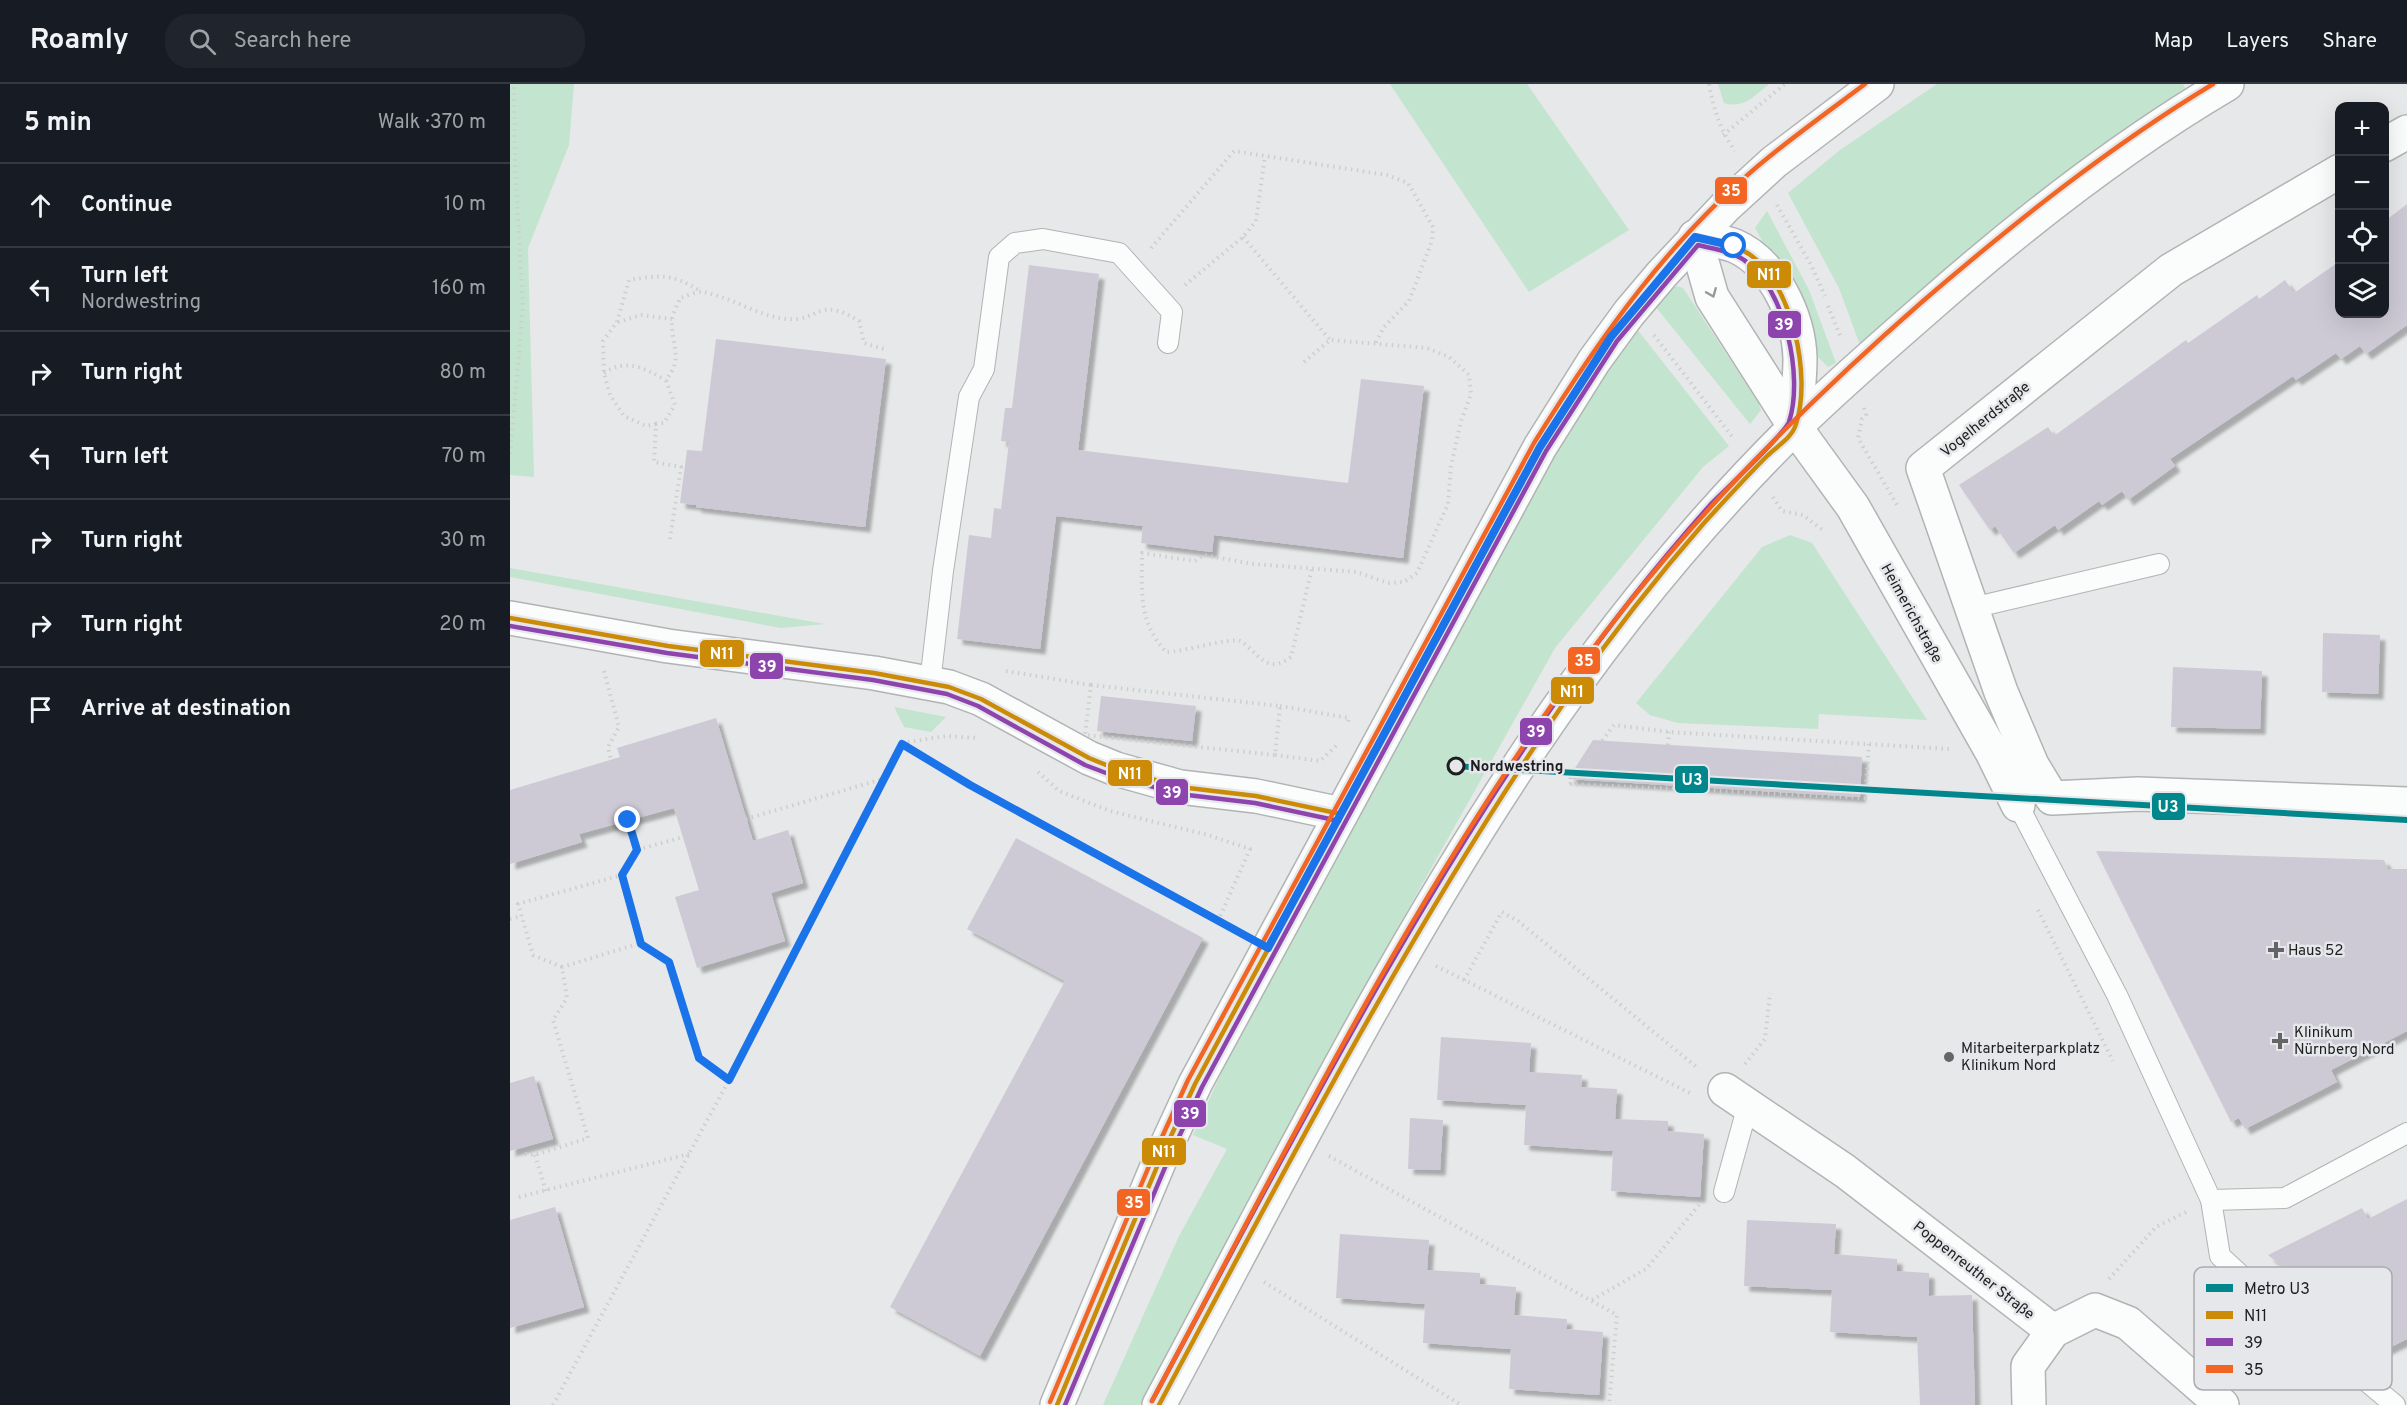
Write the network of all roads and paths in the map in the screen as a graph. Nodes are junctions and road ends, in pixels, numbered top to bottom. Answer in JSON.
{"nodes":[{"id":1,"x":514,"y":84,"type":"edge"},
{"id":2,"x":1709,"y":84,"type":"edge"},
{"id":3,"x":1785,"y":84,"type":"edge"},
{"id":4,"x":1877,"y":84,"type":"edge"},
{"id":5,"x":2227,"y":84,"type":"edge"},
{"id":6,"x":2407,"y":132,"type":"edge"},
{"id":7,"x":2389,"y":143,"type":"edge"},
{"id":8,"x":1265,"y":156,"type":"junction"},
{"id":9,"x":2335,"y":174,"type":"edge"},
{"id":10,"x":1243,"y":237,"type":"junction"},
{"id":11,"x":1695,"y":237,"type":"junction"},
{"id":12,"x":1134,"y":269,"type":"junction"},
{"id":13,"x":700,"y":291,"type":"junction"},
{"id":14,"x":1163,"y":302,"type":"junction"},
{"id":15,"x":1629,"y":312,"type":"junction"},
{"id":16,"x":672,"y":319,"type":"junction"},
{"id":17,"x":617,"y":322,"type":"junction"},
{"id":18,"x":1330,"y":340,"type":"junction"},
{"id":19,"x":1168,"y":343,"type":"dead end"},
{"id":20,"x":1375,"y":344,"type":"junction"},
{"id":21,"x":887,"y":350,"type":"dead end"},
{"id":22,"x":1304,"y":362,"type":"dead end"},
{"id":23,"x":604,"y":373,"type":"junction"},
{"id":24,"x":666,"y":380,"type":"junction"},
{"id":25,"x":656,"y":424,"type":"junction"},
{"id":26,"x":1796,"y":427,"type":"junction"},
{"id":27,"x":510,"y":454,"type":"edge"},
{"id":28,"x":1756,"y":468,"type":"junction"},
{"id":29,"x":1828,"y":535,"type":"dead end"},
{"id":30,"x":670,"y":539,"type":"dead end"},
{"id":31,"x":2159,"y":564,"type":"dead end"},
{"id":32,"x":1312,"y":568,"type":"junction"},
{"id":33,"x":1972,"y":608,"type":"junction"},
{"id":34,"x":510,"y":618,"type":"edge"},
{"id":35,"x":604,"y":671,"type":"dead end"},
{"id":36,"x":1005,"y":671,"type":"dead end"},
{"id":37,"x":930,"y":683,"type":"junction"},
{"id":38,"x":1091,"y":685,"type":"junction"},
{"id":39,"x":1280,"y":706,"type":"junction"},
{"id":40,"x":1347,"y":728,"type":"dead end"},
{"id":41,"x":1669,"y":732,"type":"junction"},
{"id":42,"x":1344,"y":738,"type":"dead end"},
{"id":43,"x":1869,"y":744,"type":"junction"},
{"id":44,"x":1668,"y":745,"type":"dead end"},
{"id":45,"x":1992,"y":752,"type":"junction"},
{"id":46,"x":1275,"y":756,"type":"junction"},
{"id":47,"x":1764,"y":758,"type":"dead end"},
{"id":48,"x":611,"y":760,"type":"dead end"},
{"id":49,"x":1582,"y":760,"type":"dead end"},
{"id":50,"x":1588,"y":761,"type":"junction"},
{"id":51,"x":1763,"y":774,"type":"dead end"},
{"id":52,"x":886,"y":778,"type":"junction"},
{"id":53,"x":2407,"y":804,"type":"edge"},
{"id":54,"x":2018,"y":805,"type":"joint"},
{"id":55,"x":1341,"y":814,"type":"junction"},
{"id":56,"x":746,"y":819,"type":"dead end"},
{"id":57,"x":628,"y":820,"type":"dead end"},
{"id":58,"x":683,"y":837,"type":"dead end"},
{"id":59,"x":1250,"y":849,"type":"dead end"},
{"id":60,"x":637,"y":850,"type":"junction"},
{"id":61,"x":622,"y":875,"type":"junction"},
{"id":62,"x":2033,"y":900,"type":"dead end"},
{"id":63,"x":522,"y":916,"type":"junction"},
{"id":64,"x":510,"y":919,"type":"edge"},
{"id":65,"x":1218,"y":921,"type":"junction"},
{"id":66,"x":641,"y":944,"type":"junction"},
{"id":67,"x":1268,"y":948,"type":"junction"},
{"id":68,"x":1405,"y":951,"type":"junction"},
{"id":69,"x":562,"y":968,"type":"junction"},
{"id":70,"x":1464,"y":980,"type":"junction"},
{"id":71,"x":1770,"y":993,"type":"dead end"},
{"id":72,"x":2115,"y":1064,"type":"dead end"},
{"id":73,"x":729,"y":1080,"type":"junction"},
{"id":74,"x":1737,"y":1098,"type":"junction"},
{"id":75,"x":2407,"y":1133,"type":"edge"},
{"id":76,"x":1301,"y":1141,"type":"junction"},
{"id":77,"x":525,"y":1154,"type":"dead end"},
{"id":78,"x":689,"y":1154,"type":"junction"},
{"id":79,"x":535,"y":1155,"type":"junction"},
{"id":80,"x":546,"y":1191,"type":"junction"},
{"id":81,"x":1724,"y":1192,"type":"dead end"},
{"id":82,"x":519,"y":1197,"type":"dead end"},
{"id":83,"x":1705,"y":1198,"type":"dead end"},
{"id":84,"x":2211,"y":1200,"type":"junction"},
{"id":85,"x":2181,"y":1202,"type":"dead end"},
{"id":86,"x":2185,"y":1213,"type":"junction"},
{"id":87,"x":1235,"y":1264,"type":"junction"},
{"id":88,"x":2233,"y":1267,"type":"edge"},
{"id":89,"x":1592,"y":1300,"type":"junction"},
{"id":90,"x":2095,"y":1310,"type":"junction"},
{"id":91,"x":2053,"y":1331,"type":"junction"},
{"id":92,"x":2194,"y":1381,"type":"edge"},
{"id":93,"x":2205,"y":1390,"type":"edge"},
{"id":94,"x":2377,"y":1390,"type":"edge"},
{"id":95,"x":553,"y":1405,"type":"edge"},
{"id":96,"x":1057,"y":1405,"type":"edge"},
{"id":97,"x":1159,"y":1405,"type":"edge"},
{"id":98,"x":1461,"y":1405,"type":"edge"},
{"id":99,"x":1609,"y":1405,"type":"edge"},
{"id":100,"x":2030,"y":1405,"type":"edge"},
{"id":101,"x":2222,"y":1405,"type":"edge"},
{"id":102,"x":2395,"y":1405,"type":"edge"}],
"edges":[{"from":1,"to":27,"type":"path"},
{"from":2,"to":3,"type":"path"},
{"from":4,"to":11,"type":"main road"},
{"from":5,"to":26,"type":"main road"},
{"from":6,"to":7,"type":"main road"},
{"from":8,"to":10,"type":"path"},
{"from":8,"to":12,"type":"path"},
{"from":8,"to":20,"type":"path"},
{"from":9,"to":33,"type":"main road","name":"Vogelherdstraße"},
{"from":10,"to":14,"type":"path"},
{"from":10,"to":18,"type":"path"},
{"from":11,"to":15,"type":"main road"},
{"from":11,"to":26,"type":"main road","name":"Heimerichstraße","one_way":true},
{"from":11,"to":26,"type":"main road"},
{"from":12,"to":14,"type":"lane"},
{"from":12,"to":37,"type":"lane"},
{"from":13,"to":16,"type":"path"},
{"from":13,"to":17,"type":"path"},
{"from":13,"to":21,"type":"path"},
{"from":14,"to":19,"type":"lane"},
{"from":15,"to":28,"type":"path"},
{"from":15,"to":55,"type":"main road"},
{"from":16,"to":17,"type":"path"},
{"from":16,"to":24,"type":"path"},
{"from":17,"to":23,"type":"path"},
{"from":18,"to":20,"type":"path"},
{"from":18,"to":22,"type":"path"},
{"from":20,"to":32,"type":"path"},
{"from":23,"to":24,"type":"path"},
{"from":23,"to":25,"type":"path"},
{"from":24,"to":25,"type":"path"},
{"from":25,"to":30,"type":"path"},
{"from":26,"to":28,"type":"main road"},
{"from":26,"to":45,"type":"main road","name":"Heimerichstraße"},
{"from":28,"to":29,"type":"path"},
{"from":28,"to":68,"type":"main road"},
{"from":31,"to":33,"type":"lane"},
{"from":32,"to":32,"type":"path"},
{"from":33,"to":53,"type":"main road","name":"Vogelherdstraße"},
{"from":34,"to":37,"type":"main road"},
{"from":35,"to":48,"type":"path"},
{"from":36,"to":38,"type":"path"},
{"from":37,"to":55,"type":"main road"},
{"from":38,"to":39,"type":"path"},
{"from":38,"to":46,"type":"path"},
{"from":39,"to":40,"type":"path"},
{"from":39,"to":46,"type":"path"},
{"from":41,"to":43,"type":"path"},
{"from":41,"to":44,"type":"path"},
{"from":41,"to":50,"type":"path"},
{"from":42,"to":46,"type":"path"},
{"from":43,"to":45,"type":"path"},
{"from":43,"to":50,"type":"path"},
{"from":45,"to":54,"type":"main road","name":"Heimerichstraße"},
{"from":47,"to":51,"type":"path"},
{"from":49,"to":50,"type":"path"},
{"from":52,"to":56,"type":"path"},
{"from":52,"to":65,"type":"path"},
{"from":52,"to":73,"type":"path"},
{"from":54,"to":84,"type":"lane"},
{"from":55,"to":67,"type":"main road"},
{"from":57,"to":60,"type":"path"},
{"from":58,"to":60,"type":"path"},
{"from":59,"to":65,"type":"path"},
{"from":60,"to":61,"type":"path"},
{"from":61,"to":63,"type":"path"},
{"from":61,"to":66,"type":"path"},
{"from":62,"to":72,"type":"path"},
{"from":63,"to":64,"type":"path"},
{"from":63,"to":69,"type":"path"},
{"from":65,"to":67,"type":"path"},
{"from":66,"to":69,"type":"path"},
{"from":66,"to":73,"type":"path"},
{"from":67,"to":96,"type":"main road"},
{"from":68,"to":70,"type":"path"},
{"from":68,"to":76,"type":"main road"},
{"from":69,"to":79,"type":"path"},
{"from":70,"to":74,"type":"path"},
{"from":70,"to":74,"type":"path"},
{"from":71,"to":74,"type":"path"},
{"from":73,"to":78,"type":"path"},
{"from":74,"to":81,"type":"lane"},
{"from":74,"to":91,"type":"main road","name":"Poppenreuther Straße"},
{"from":75,"to":84,"type":"lane"},
{"from":76,"to":87,"type":"main road"},
{"from":76,"to":89,"type":"path"},
{"from":77,"to":79,"type":"path"},
{"from":78,"to":80,"type":"path"},
{"from":78,"to":95,"type":"path"},
{"from":79,"to":80,"type":"path"},
{"from":80,"to":82,"type":"path"},
{"from":83,"to":89,"type":"path"},
{"from":84,"to":86,"type":"path"},
{"from":84,"to":88,"type":"lane"},
{"from":85,"to":86,"type":"path"},
{"from":86,"to":90,"type":"path"},
{"from":87,"to":97,"type":"main road"},
{"from":87,"to":98,"type":"path"},
{"from":89,"to":99,"type":"path"},
{"from":90,"to":91,"type":"main road"},
{"from":90,"to":92,"type":"main road"},
{"from":91,"to":100,"type":"main road"},
{"from":93,"to":101,"type":"main road"},
{"from":94,"to":102,"type":"lane"}]}
